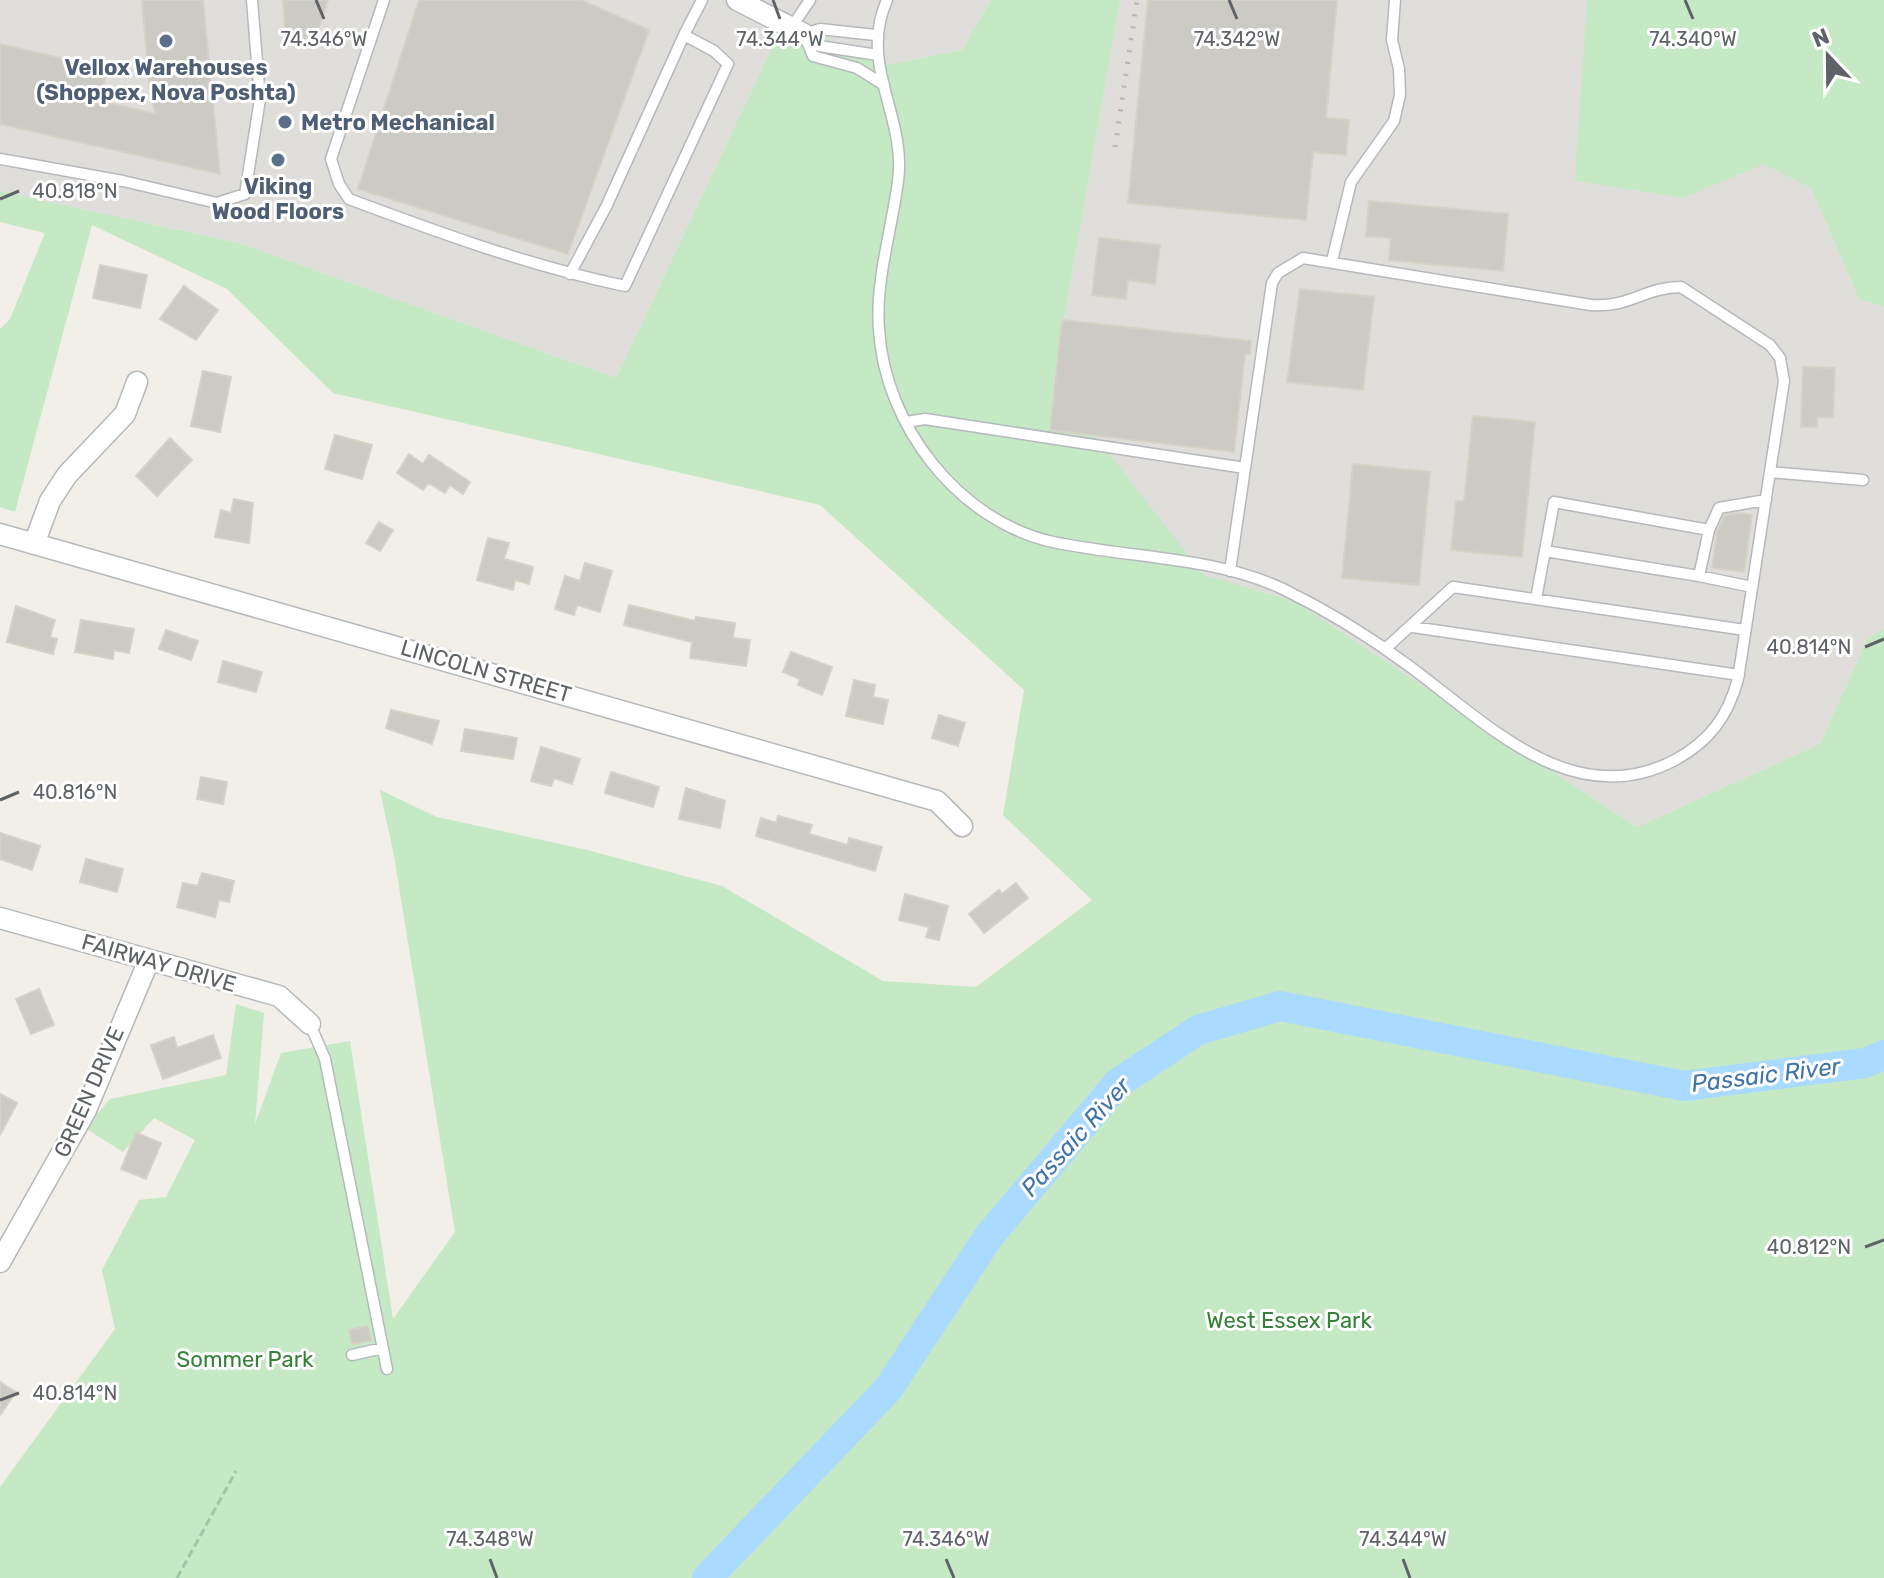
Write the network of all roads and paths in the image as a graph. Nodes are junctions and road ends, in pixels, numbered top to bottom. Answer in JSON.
{"nodes":[{"id":1,"x":252,"y":0,"type":"edge"},
{"id":2,"x":384,"y":0,"type":"edge"},
{"id":3,"x":702,"y":0,"type":"edge"},
{"id":4,"x":737,"y":0,"type":"edge"},
{"id":5,"x":887,"y":0,"type":"edge"},
{"id":6,"x":1395,"y":0,"type":"edge"},
{"id":7,"x":806,"y":2,"type":"edge"},
{"id":8,"x":798,"y":31,"type":"junction"},
{"id":9,"x":684,"y":35,"type":"junction"},
{"id":10,"x":875,"y":35,"type":"junction"},
{"id":11,"x":878,"y":55,"type":"junction"},
{"id":12,"x":884,"y":85,"type":"junction"},
{"id":13,"x":0,"y":159,"type":"edge"},
{"id":14,"x":1332,"y":261,"type":"junction"},
{"id":15,"x":570,"y":274,"type":"junction"},
{"id":16,"x":137,"y":382,"type":"dead end"},
{"id":17,"x":906,"y":422,"type":"junction"},
{"id":18,"x":1245,"y":468,"type":"junction"},
{"id":19,"x":1770,"y":472,"type":"junction"},
{"id":20,"x":1863,"y":480,"type":"dead end"},
{"id":21,"x":1766,"y":500,"type":"junction"},
{"id":22,"x":1709,"y":530,"type":"junction"},
{"id":23,"x":0,"y":534,"type":"edge"},
{"id":24,"x":34,"y":544,"type":"junction"},
{"id":25,"x":1545,"y":551,"type":"junction"},
{"id":26,"x":1230,"y":571,"type":"junction"},
{"id":27,"x":1699,"y":576,"type":"junction"},
{"id":28,"x":1752,"y":587,"type":"junction"},
{"id":29,"x":1536,"y":599,"type":"junction"},
{"id":30,"x":1413,"y":627,"type":"junction"},
{"id":31,"x":1745,"y":630,"type":"junction"},
{"id":32,"x":1385,"y":649,"type":"junction"},
{"id":33,"x":1739,"y":675,"type":"junction"},
{"id":34,"x":962,"y":826,"type":"dead end"},
{"id":35,"x":0,"y":918,"type":"edge"},
{"id":36,"x":149,"y":960,"type":"junction"},
{"id":37,"x":310,"y":1024,"type":"joint"},
{"id":38,"x":0,"y":1262,"type":"edge"},
{"id":39,"x":383,"y":1348,"type":"junction"},
{"id":40,"x":352,"y":1355,"type":"dead end"},
{"id":41,"x":387,"y":1369,"type":"dead end"},
{"id":42,"x":236,"y":1471,"type":"dead end"},
{"id":43,"x":177,"y":1578,"type":"edge"}],
"edges":[{"from":1,"to":13,"type":"lane"},
{"from":2,"to":15,"type":"lane"},
{"from":3,"to":9,"type":"lane"},
{"from":4,"to":8,"type":"street"},
{"from":5,"to":10,"type":"lane"},
{"from":6,"to":14,"type":"lane"},
{"from":7,"to":8,"type":"lane"},
{"from":8,"to":10,"type":"lane"},
{"from":8,"to":11,"type":"lane"},
{"from":8,"to":12,"type":"lane"},
{"from":9,"to":15,"type":"lane"},
{"from":9,"to":15,"type":"lane"},
{"from":10,"to":11,"type":"lane"},
{"from":11,"to":12,"type":"lane"},
{"from":12,"to":17,"type":"lane"},
{"from":14,"to":18,"type":"lane"},
{"from":14,"to":19,"type":"lane"},
{"from":16,"to":24,"type":"street"},
{"from":17,"to":18,"type":"lane"},
{"from":17,"to":26,"type":"lane"},
{"from":18,"to":26,"type":"lane"},
{"from":19,"to":20,"type":"lane"},
{"from":19,"to":21,"type":"lane"},
{"from":21,"to":22,"type":"lane"},
{"from":21,"to":28,"type":"lane"},
{"from":22,"to":25,"type":"lane"},
{"from":22,"to":27,"type":"lane"},
{"from":23,"to":24,"type":"street","name":"LINCOLN STREET"},
{"from":24,"to":34,"type":"street","name":"LINCOLN STREET"},
{"from":25,"to":27,"type":"lane"},
{"from":25,"to":29,"type":"lane"},
{"from":26,"to":32,"type":"lane"},
{"from":27,"to":28,"type":"lane"},
{"from":28,"to":31,"type":"lane"},
{"from":29,"to":30,"type":"lane"},
{"from":29,"to":31,"type":"lane"},
{"from":30,"to":32,"type":"lane"},
{"from":30,"to":33,"type":"lane"},
{"from":31,"to":33,"type":"lane"},
{"from":32,"to":33,"type":"lane"},
{"from":35,"to":36,"type":"street","name":"FAIRWAY DRIVE"},
{"from":36,"to":37,"type":"street","name":"FAIRWAY DRIVE"},
{"from":36,"to":38,"type":"street","name":"GREEN DRIVE"},
{"from":37,"to":39,"type":"lane"},
{"from":39,"to":40,"type":"lane"},
{"from":39,"to":41,"type":"lane"},
{"from":42,"to":43,"type":"path"}]}
